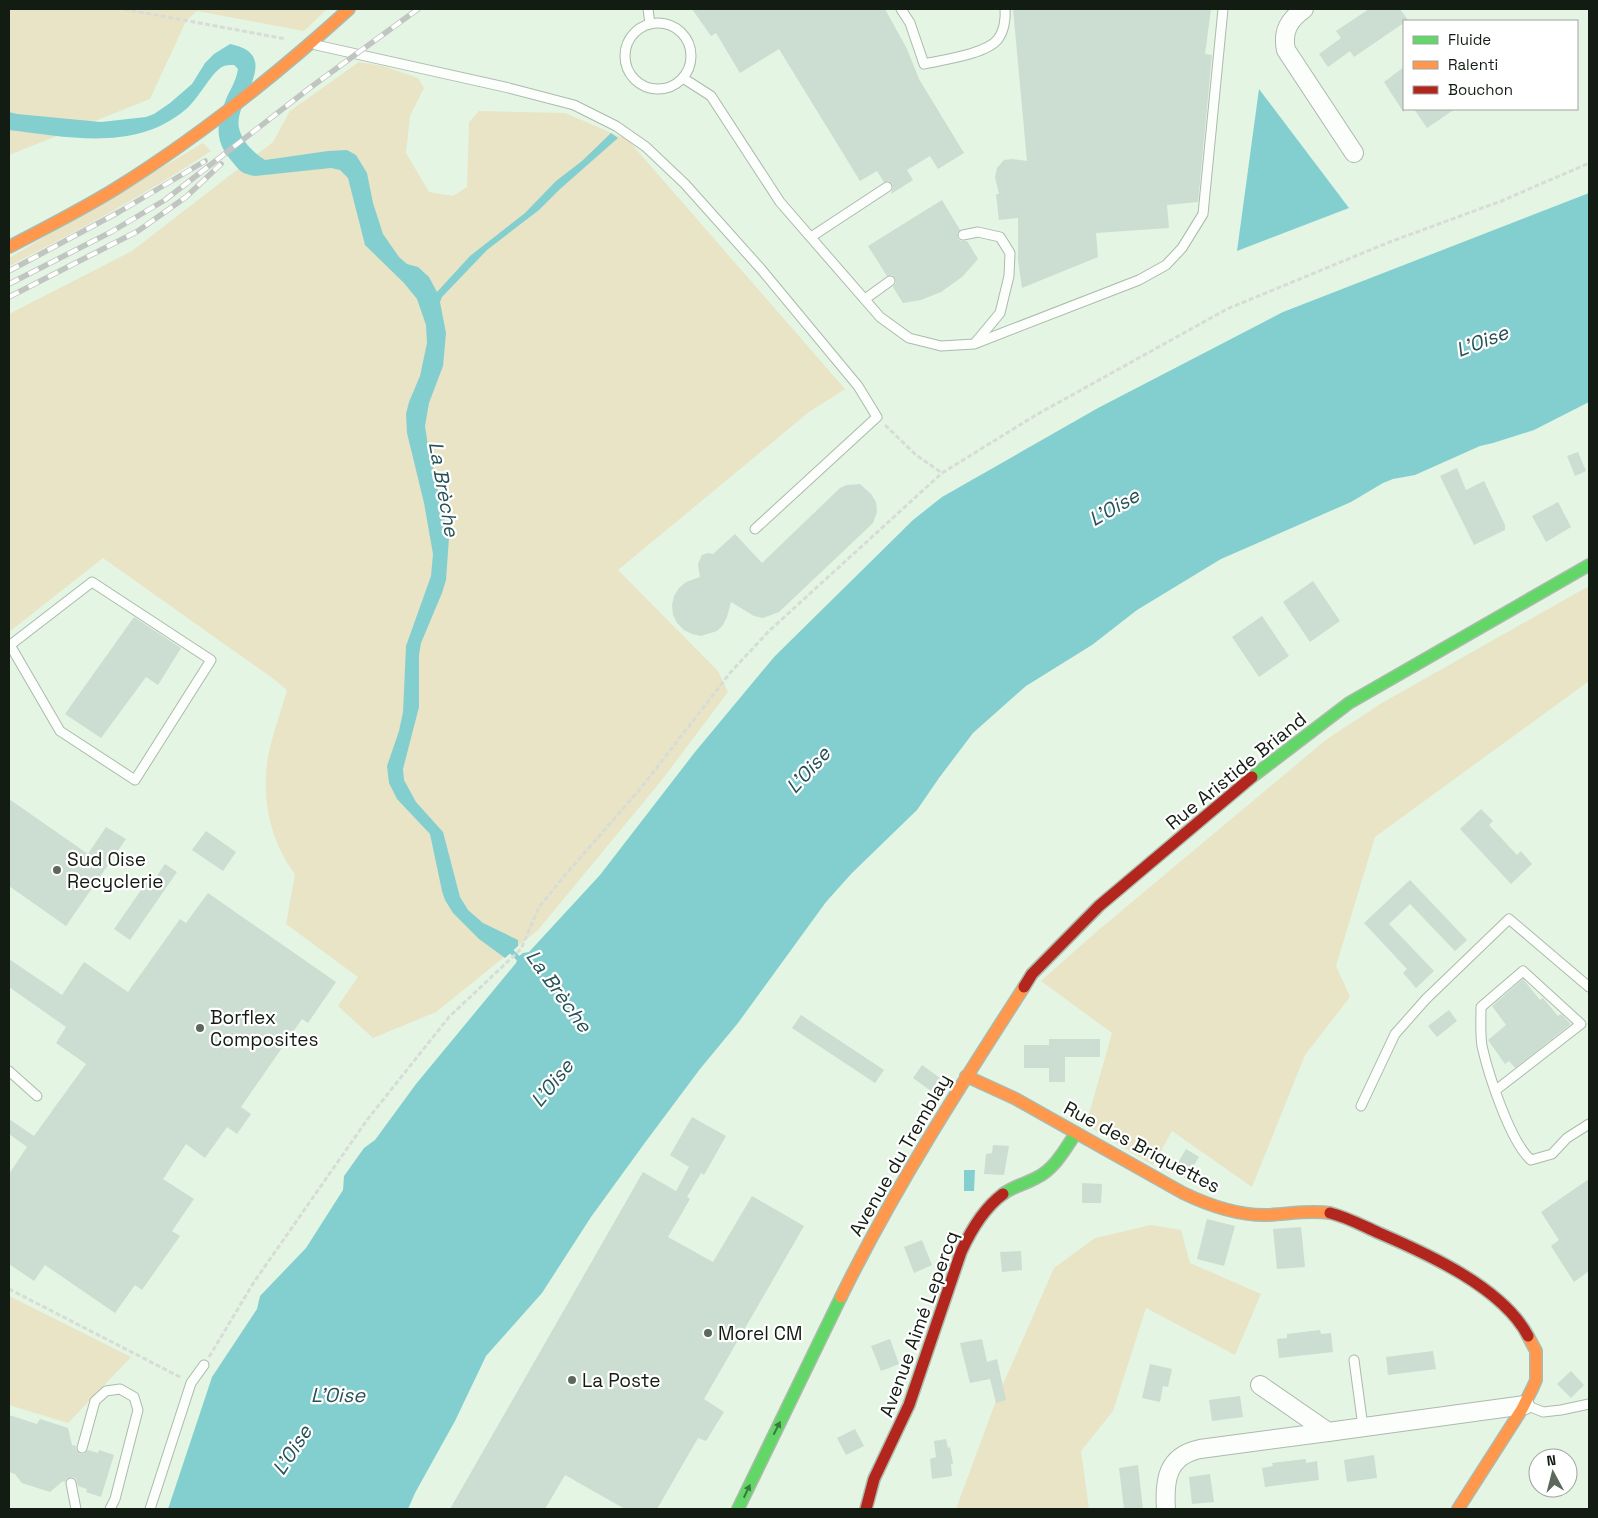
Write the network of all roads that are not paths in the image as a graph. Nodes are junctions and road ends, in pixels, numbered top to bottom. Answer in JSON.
{"nodes":[{"id":1,"x":349,"y":9,"type":"edge"},
{"id":2,"x":648,"y":9,"type":"edge"},
{"id":3,"x":901,"y":9,"type":"edge"},
{"id":4,"x":1005,"y":9,"type":"edge"},
{"id":5,"x":1223,"y":9,"type":"edge"},
{"id":6,"x":1304,"y":9,"type":"edge"},
{"id":7,"x":650,"y":24,"type":"junction"},
{"id":8,"x":311,"y":44,"type":"junction"},
{"id":9,"x":683,"y":78,"type":"junction"},
{"id":10,"x":1354,"y":153,"type":"dead end"},
{"id":11,"x":887,"y":187,"type":"dead end"},
{"id":12,"x":963,"y":235,"type":"dead end"},
{"id":13,"x":810,"y":237,"type":"junction"},
{"id":14,"x":9,"y":247,"type":"edge"},
{"id":15,"x":890,"y":282,"type":"dead end"},
{"id":16,"x":865,"y":299,"type":"junction"},
{"id":17,"x":974,"y":344,"type":"junction"},
{"id":18,"x":755,"y":529,"type":"dead end"},
{"id":19,"x":1589,"y":565,"type":"edge"},
{"id":20,"x":10,"y":646,"type":"edge"},
{"id":21,"x":1589,"y":987,"type":"edge"},
{"id":22,"x":9,"y":1071,"type":"edge"},
{"id":23,"x":966,"y":1076,"type":"junction"},
{"id":24,"x":1496,"y":1090,"type":"junction"},
{"id":25,"x":37,"y":1096,"type":"dead end"},
{"id":26,"x":1361,"y":1106,"type":"dead end"},
{"id":27,"x":1589,"y":1124,"type":"edge"},
{"id":28,"x":1076,"y":1133,"type":"junction"},
{"id":29,"x":864,"y":1252,"type":"junction"},
{"id":30,"x":1354,"y":1360,"type":"dead end"},
{"id":31,"x":204,"y":1365,"type":"road end"},
{"id":32,"x":792,"y":1372,"type":"dead end"},
{"id":33,"x":1260,"y":1385,"type":"dead end"},
{"id":34,"x":1589,"y":1404,"type":"edge"},
{"id":35,"x":1525,"y":1405,"type":"junction"},
{"id":36,"x":1363,"y":1427,"type":"junction"},
{"id":37,"x":1328,"y":1432,"type":"junction"},
{"id":38,"x":82,"y":1448,"type":"dead end"},
{"id":39,"x":71,"y":1484,"type":"dead end"},
{"id":40,"x":76,"y":1509,"type":"edge"},
{"id":41,"x":110,"y":1509,"type":"edge"},
{"id":42,"x":150,"y":1509,"type":"edge"},
{"id":43,"x":738,"y":1509,"type":"edge"},
{"id":44,"x":866,"y":1509,"type":"edge"},
{"id":45,"x":1166,"y":1509,"type":"edge"},
{"id":46,"x":1458,"y":1509,"type":"edge"}],
"edges":[{"from":1,"to":8,"type":"street"},
{"from":2,"to":7,"type":"lane"},
{"from":3,"to":4,"type":"lane"},
{"from":5,"to":17,"type":"lane"},
{"from":6,"to":10,"type":"street"},
{"from":7,"to":9,"type":"lane"},
{"from":7,"to":9,"type":"lane"},
{"from":8,"to":14,"type":"street"},
{"from":8,"to":18,"type":"lane"},
{"from":9,"to":13,"type":"lane"},
{"from":11,"to":13,"type":"lane"},
{"from":12,"to":17,"type":"lane"},
{"from":13,"to":16,"type":"lane"},
{"from":15,"to":16,"type":"lane"},
{"from":16,"to":17,"type":"lane"},
{"from":19,"to":23,"type":"street","name":"Rue Aristide Briand"},
{"from":20,"to":20,"type":"lane"},
{"from":21,"to":26,"type":"lane"},
{"from":22,"to":25,"type":"lane"},
{"from":23,"to":28,"type":"street","name":"Rue des Briquettes"},
{"from":23,"to":29,"type":"street","name":"Avenue du Tremblay"},
{"from":24,"to":24,"type":"lane"},
{"from":24,"to":27,"type":"lane"},
{"from":28,"to":35,"type":"street","name":"Rue des Briquettes"},
{"from":28,"to":44,"type":"street","name":"Avenue Aimé Lepercq"},
{"from":29,"to":32,"type":"street","name":"Avenue du Tremblay"},
{"from":43,"to":29,"type":"street","name":"Avenue du Tremblay","one_way":true},
{"from":30,"to":36,"type":"lane"},
{"from":31,"to":42,"type":"lane"},
{"from":33,"to":37,"type":"street"},
{"from":34,"to":35,"type":"lane"},
{"from":35,"to":36,"type":"street"},
{"from":35,"to":46,"type":"street","name":"Rue des Briquettes"},
{"from":36,"to":37,"type":"street"},
{"from":37,"to":45,"type":"street"},
{"from":38,"to":41,"type":"lane"},
{"from":39,"to":40,"type":"lane"}]}
